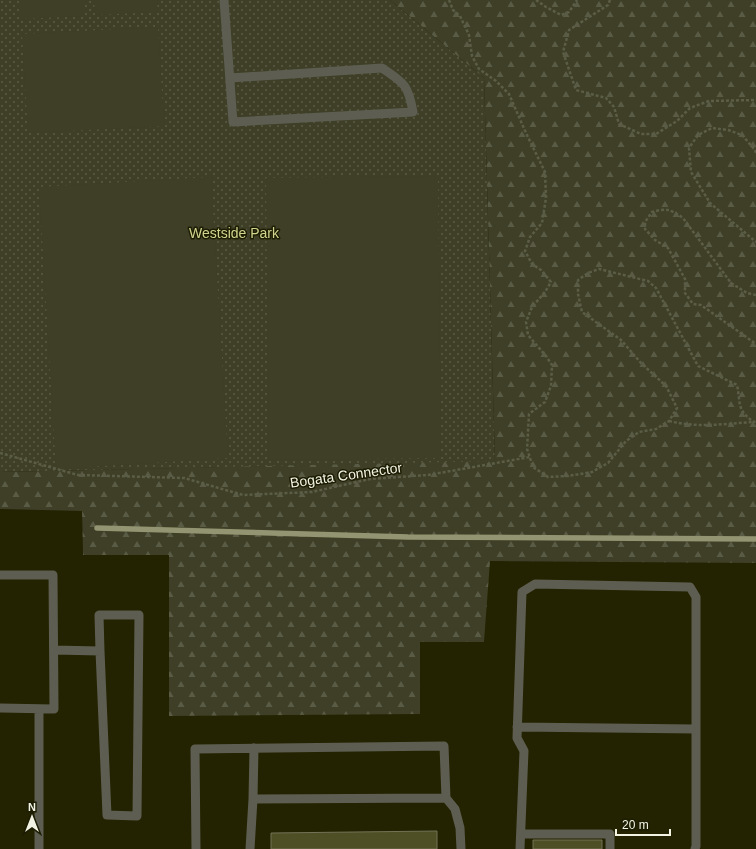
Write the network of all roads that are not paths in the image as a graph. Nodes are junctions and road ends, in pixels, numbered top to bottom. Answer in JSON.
{"nodes":[{"id":1,"x":224,"y":0,"type":"edge"},
{"id":2,"x":230,"y":78,"type":"junction"},
{"id":3,"x":0,"y":575,"type":"edge"},
{"id":4,"x":54,"y":650,"type":"junction"},
{"id":5,"x":100,"y":651,"type":"junction"},
{"id":6,"x":0,"y":708,"type":"edge"},
{"id":7,"x":39,"y":709,"type":"junction"},
{"id":8,"x":517,"y":727,"type":"junction"},
{"id":9,"x":696,"y":729,"type":"junction"},
{"id":10,"x":254,"y":748,"type":"junction"},
{"id":11,"x":446,"y":798,"type":"junction"},
{"id":12,"x":253,"y":799,"type":"junction"},
{"id":13,"x":521,"y":834,"type":"junction"},
{"id":14,"x":39,"y":849,"type":"edge"},
{"id":15,"x":196,"y":849,"type":"edge"},
{"id":16,"x":250,"y":849,"type":"edge"},
{"id":17,"x":461,"y":849,"type":"edge"},
{"id":18,"x":520,"y":849,"type":"edge"},
{"id":19,"x":610,"y":849,"type":"edge"},
{"id":20,"x":695,"y":849,"type":"edge"}],
"edges":[{"from":1,"to":2,"type":"lane"},
{"from":2,"to":2,"type":"lane"},
{"from":3,"to":4,"type":"lane"},
{"from":4,"to":5,"type":"lane"},
{"from":4,"to":7,"type":"lane"},
{"from":5,"to":5,"type":"lane"},
{"from":6,"to":7,"type":"lane"},
{"from":7,"to":14,"type":"lane"},
{"from":8,"to":9,"type":"lane"},
{"from":8,"to":9,"type":"lane"},
{"from":8,"to":13,"type":"lane"},
{"from":9,"to":20,"type":"lane"},
{"from":10,"to":11,"type":"lane"},
{"from":10,"to":12,"type":"lane"},
{"from":10,"to":15,"type":"lane"},
{"from":11,"to":12,"type":"lane"},
{"from":11,"to":17,"type":"lane"},
{"from":12,"to":16,"type":"lane"},
{"from":13,"to":18,"type":"lane"},
{"from":13,"to":19,"type":"lane"}]}
